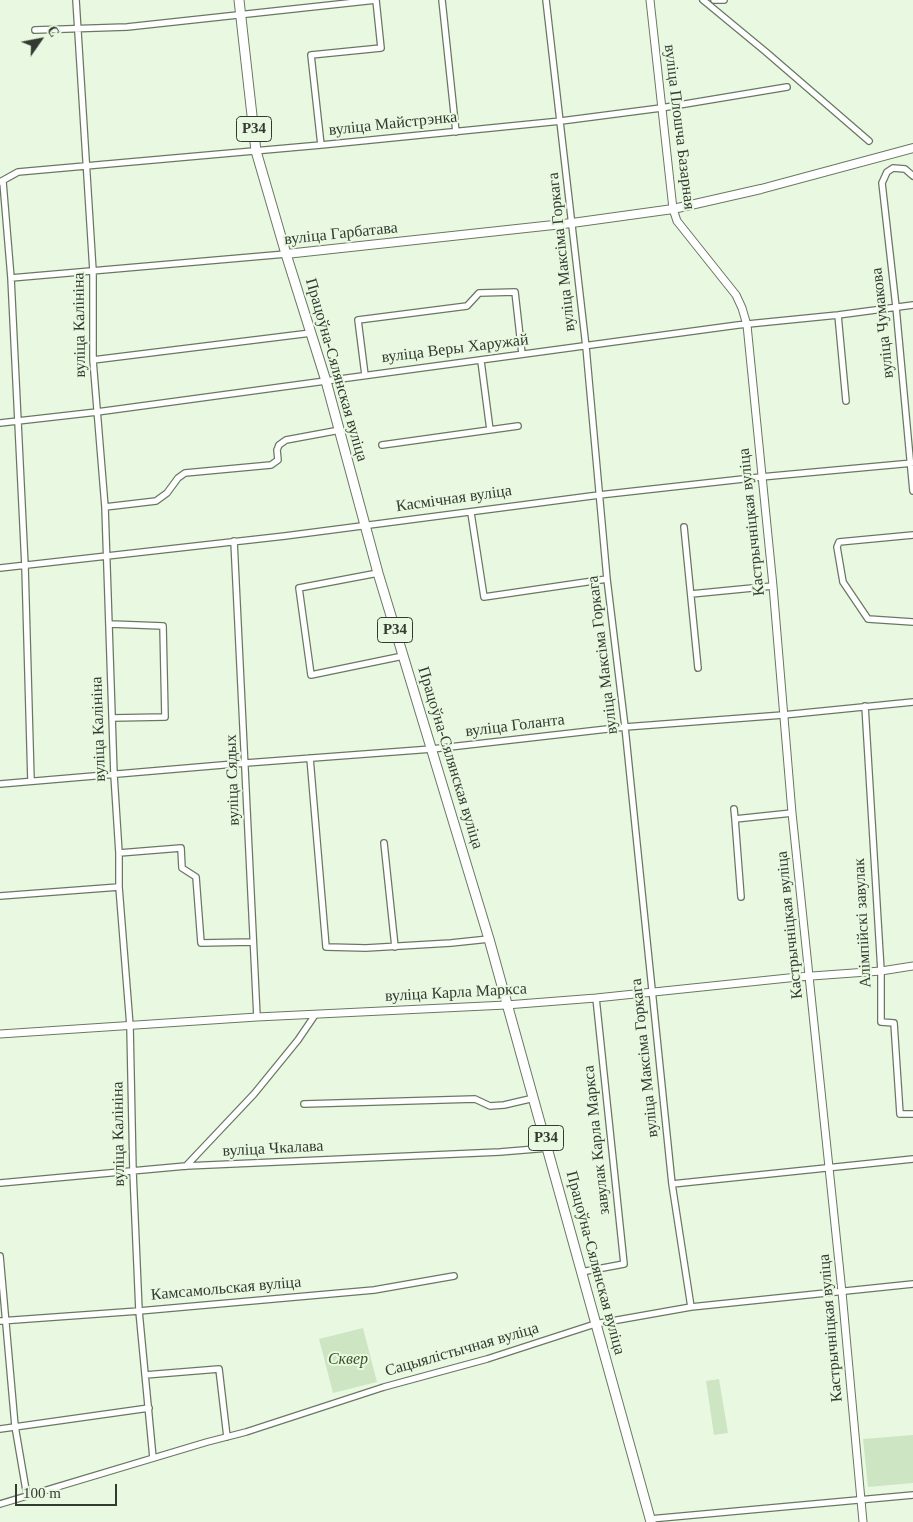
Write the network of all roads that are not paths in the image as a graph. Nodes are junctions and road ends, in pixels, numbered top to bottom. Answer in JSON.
{"nodes":[{"id":1,"x":76,"y":0,"type":"edge"},
{"id":2,"x":239,"y":0,"type":"edge"},
{"id":3,"x":376,"y":0,"type":"edge"},
{"id":4,"x":442,"y":0,"type":"edge"},
{"id":5,"x":546,"y":0,"type":"edge"},
{"id":6,"x":650,"y":0,"type":"edge"},
{"id":7,"x":703,"y":0,"type":"edge"},
{"id":8,"x":714,"y":0,"type":"edge"},
{"id":9,"x":724,"y":0,"type":"edge"},
{"id":10,"x":241,"y":14,"type":"junction"},
{"id":11,"x":78,"y":29,"type":"junction"},
{"id":12,"x":35,"y":30,"type":"dead end"},
{"id":13,"x":787,"y":87,"type":"dead end"},
{"id":14,"x":661,"y":108,"type":"junction"},
{"id":15,"x":561,"y":121,"type":"junction"},
{"id":16,"x":456,"y":132,"type":"junction"},
{"id":17,"x":869,"y":141,"type":"dead end"},
{"id":18,"x":321,"y":145,"type":"junction"},
{"id":19,"x":913,"y":148,"type":"edge"},
{"id":20,"x":256,"y":151,"type":"junction"},
{"id":21,"x":87,"y":166,"type":"junction"},
{"id":22,"x":913,"y":176,"type":"edge"},
{"id":23,"x":1,"y":182,"type":"edge"},
{"id":24,"x":674,"y":209,"type":"junction"},
{"id":25,"x":572,"y":223,"type":"junction"},
{"id":26,"x":286,"y":254,"type":"junction"},
{"id":27,"x":93,"y":271,"type":"junction"},
{"id":28,"x":11,"y":278,"type":"junction"},
{"id":29,"x":913,"y":305,"type":"edge"},
{"id":30,"x":896,"y":307,"type":"junction"},
{"id":31,"x":838,"y":315,"type":"junction"},
{"id":32,"x":747,"y":324,"type":"junction"},
{"id":33,"x":311,"y":333,"type":"junction"},
{"id":34,"x":586,"y":346,"type":"junction"},
{"id":35,"x":522,"y":354,"type":"junction"},
{"id":36,"x":93,"y":360,"type":"junction"},
{"id":37,"x":481,"y":361,"type":"junction"},
{"id":38,"x":365,"y":375,"type":"junction"},
{"id":39,"x":326,"y":380,"type":"junction"},
{"id":40,"x":846,"y":402,"type":"dead end"},
{"id":41,"x":97,"y":412,"type":"junction"},
{"id":42,"x":17,"y":421,"type":"junction"},
{"id":43,"x":0,"y":423,"type":"edge"},
{"id":44,"x":518,"y":426,"type":"dead end"},
{"id":45,"x":340,"y":430,"type":"junction"},
{"id":46,"x":490,"y":430,"type":"junction"},
{"id":47,"x":382,"y":445,"type":"dead end"},
{"id":48,"x":912,"y":463,"type":"edge"},
{"id":49,"x":761,"y":477,"type":"junction"},
{"id":50,"x":913,"y":491,"type":"edge"},
{"id":51,"x":599,"y":495,"type":"junction"},
{"id":52,"x":106,"y":507,"type":"junction"},
{"id":53,"x":471,"y":512,"type":"junction"},
{"id":54,"x":365,"y":525,"type":"junction"},
{"id":55,"x":684,"y":527,"type":"dead end"},
{"id":56,"x":913,"y":535,"type":"edge"},
{"id":57,"x":234,"y":541,"type":"junction"},
{"id":58,"x":106,"y":556,"type":"junction"},
{"id":59,"x":25,"y":566,"type":"junction"},
{"id":60,"x":0,"y":568,"type":"edge"},
{"id":61,"x":378,"y":573,"type":"junction"},
{"id":62,"x":607,"y":579,"type":"junction"},
{"id":63,"x":773,"y":586,"type":"junction"},
{"id":64,"x":692,"y":594,"type":"junction"},
{"id":65,"x":913,"y":622,"type":"edge"},
{"id":66,"x":110,"y":624,"type":"junction"},
{"id":67,"x":403,"y":656,"type":"junction"},
{"id":68,"x":698,"y":668,"type":"dead end"},
{"id":69,"x":913,"y":702,"type":"edge"},
{"id":70,"x":865,"y":706,"type":"junction"},
{"id":71,"x":783,"y":715,"type":"junction"},
{"id":72,"x":112,"y":718,"type":"junction"},
{"id":73,"x":625,"y":727,"type":"junction"},
{"id":74,"x":432,"y":749,"type":"junction"},
{"id":75,"x":310,"y":758,"type":"junction"},
{"id":76,"x":246,"y":763,"type":"junction"},
{"id":77,"x":114,"y":775,"type":"junction"},
{"id":78,"x":31,"y":781,"type":"junction"},
{"id":79,"x":0,"y":784,"type":"edge"},
{"id":80,"x":734,"y":809,"type":"dead end"},
{"id":81,"x":792,"y":814,"type":"junction"},
{"id":82,"x":735,"y":819,"type":"junction"},
{"id":83,"x":384,"y":843,"type":"dead end"},
{"id":84,"x":119,"y":853,"type":"junction"},
{"id":85,"x":120,"y":887,"type":"junction"},
{"id":86,"x":0,"y":896,"type":"edge"},
{"id":87,"x":741,"y":897,"type":"dead end"},
{"id":88,"x":489,"y":939,"type":"junction"},
{"id":89,"x":253,"y":942,"type":"junction"},
{"id":90,"x":395,"y":947,"type":"junction"},
{"id":91,"x":913,"y":966,"type":"edge"},
{"id":92,"x":881,"y":971,"type":"junction"},
{"id":93,"x":809,"y":976,"type":"junction"},
{"id":94,"x":652,"y":992,"type":"junction"},
{"id":95,"x":596,"y":998,"type":"junction"},
{"id":96,"x":506,"y":1005,"type":"junction"},
{"id":97,"x":315,"y":1015,"type":"junction"},
{"id":98,"x":257,"y":1017,"type":"junction"},
{"id":99,"x":130,"y":1026,"type":"junction"},
{"id":100,"x":0,"y":1034,"type":"edge"},
{"id":101,"x":534,"y":1098,"type":"junction"},
{"id":102,"x":304,"y":1104,"type":"dead end"},
{"id":103,"x":913,"y":1114,"type":"edge"},
{"id":104,"x":548,"y":1148,"type":"junction"},
{"id":105,"x":913,"y":1159,"type":"edge"},
{"id":106,"x":186,"y":1166,"type":"junction"},
{"id":107,"x":829,"y":1167,"type":"junction"},
{"id":108,"x":133,"y":1172,"type":"junction"},
{"id":109,"x":0,"y":1183,"type":"edge"},
{"id":110,"x":672,"y":1184,"type":"junction"},
{"id":111,"x":0,"y":1256,"type":"edge"},
{"id":112,"x":581,"y":1272,"type":"junction"},
{"id":113,"x":454,"y":1276,"type":"dead end"},
{"id":114,"x":913,"y":1284,"type":"edge"},
{"id":115,"x":842,"y":1292,"type":"junction"},
{"id":116,"x":691,"y":1307,"type":"junction"},
{"id":117,"x":139,"y":1311,"type":"junction"},
{"id":118,"x":3,"y":1321,"type":"edge"},
{"id":119,"x":595,"y":1324,"type":"junction"},
{"id":120,"x":145,"y":1375,"type":"junction"},
{"id":121,"x":149,"y":1408,"type":"junction"},
{"id":122,"x":15,"y":1426,"type":"junction"},
{"id":123,"x":0,"y":1429,"type":"edge"},
{"id":124,"x":227,"y":1437,"type":"junction"},
{"id":125,"x":153,"y":1458,"type":"junction"},
{"id":126,"x":913,"y":1495,"type":"edge"},
{"id":127,"x":27,"y":1496,"type":"junction"},
{"id":128,"x":862,"y":1501,"type":"junction"},
{"id":129,"x":0,"y":1504,"type":"edge"},
{"id":130,"x":651,"y":1520,"type":"edge"},
{"id":131,"x":863,"y":1522,"type":"edge"}],
"edges":[{"from":1,"to":11,"type":"street","name":"вуліца Калініна"},
{"from":2,"to":10,"type":"main road","name":"Працоўна-Сялянская вуліца","number":"Р34"},
{"from":3,"to":10,"type":"street"},
{"from":3,"to":18,"type":"street"},
{"from":4,"to":16,"type":"street"},
{"from":5,"to":15,"type":"street","name":"вуліца Максіма Горкага"},
{"from":6,"to":14,"type":"street","name":"вуліца Плошча Базарная"},
{"from":7,"to":17,"type":"street"},
{"from":8,"to":9,"type":"street"},
{"from":10,"to":11,"type":"street"},
{"from":10,"to":20,"type":"main road","name":"Працоўна-Сялянская вуліца","number":"Р34"},
{"from":11,"to":12,"type":"street"},
{"from":11,"to":21,"type":"street","name":"вуліца Калініна"},
{"from":13,"to":14,"type":"street","name":"вуліца Майстрэнка"},
{"from":14,"to":15,"type":"street","name":"вуліца Майстрэнка"},
{"from":14,"to":24,"type":"street","name":"вуліца Плошча Базарная"},
{"from":15,"to":16,"type":"street","name":"вуліца Майстрэнка"},
{"from":15,"to":25,"type":"street","name":"вуліца Максіма Горкага"},
{"from":16,"to":18,"type":"street","name":"вуліца Майстрэнка"},
{"from":18,"to":20,"type":"street","name":"вуліца Майстрэнка"},
{"from":19,"to":24,"type":"main road","name":"вуліца Гарбатава"},
{"from":20,"to":21,"type":"street","name":"вуліца Майстрэнка"},
{"from":20,"to":26,"type":"main road","name":"Працоўна-Сялянская вуліца","number":"Р34"},
{"from":21,"to":23,"type":"street","name":"вуліца Майстрэнка"},
{"from":21,"to":27,"type":"street","name":"вуліца Калініна"},
{"from":22,"to":30,"type":"street","name":"вуліца Чумакова"},
{"from":23,"to":28,"type":"street"},
{"from":24,"to":25,"type":"main road","name":"вуліца Гарбатава"},
{"from":24,"to":32,"type":"street","name":"вуліца Плошча Базарная"},
{"from":25,"to":26,"type":"main road","name":"вуліца Гарбатава"},
{"from":25,"to":34,"type":"street","name":"вуліца Максіма Горкага"},
{"from":26,"to":27,"type":"street","name":"вуліца Гарбатава"},
{"from":26,"to":33,"type":"main road","name":"Працоўна-Сялянская вуліца","number":"Р34"},
{"from":27,"to":28,"type":"street","name":"вуліца Гарбатава"},
{"from":27,"to":36,"type":"street","name":"вуліца Калініна"},
{"from":28,"to":42,"type":"street"},
{"from":29,"to":30,"type":"street","name":"вуліца Веры Харужай"},
{"from":30,"to":31,"type":"street","name":"вуліца Веры Харужай"},
{"from":30,"to":48,"type":"street","name":"вуліца Чумакова"},
{"from":31,"to":32,"type":"street","name":"вуліца Веры Харужай"},
{"from":31,"to":40,"type":"street"},
{"from":32,"to":34,"type":"street","name":"вуліца Веры Харужай"},
{"from":32,"to":49,"type":"street","name":"Кастрычніцкая вуліца"},
{"from":33,"to":36,"type":"street"},
{"from":33,"to":39,"type":"main road","name":"Працоўна-Сялянская вуліца","number":"Р34"},
{"from":34,"to":35,"type":"street","name":"вуліца Веры Харужай"},
{"from":34,"to":51,"type":"street","name":"вуліца Максіма Горкага"},
{"from":35,"to":37,"type":"street","name":"вуліца Веры Харужай"},
{"from":35,"to":38,"type":"street"},
{"from":36,"to":41,"type":"street","name":"вуліца Калініна"},
{"from":37,"to":38,"type":"street","name":"вуліца Веры Харужай"},
{"from":37,"to":46,"type":"street"},
{"from":38,"to":39,"type":"street","name":"вуліца Веры Харужай"},
{"from":39,"to":41,"type":"street","name":"вуліца Веры Харужай"},
{"from":39,"to":45,"type":"main road","name":"Працоўна-Сялянская вуліца","number":"Р34"},
{"from":41,"to":42,"type":"street","name":"вуліца Веры Харужай"},
{"from":41,"to":52,"type":"street","name":"вуліца Калініна"},
{"from":42,"to":43,"type":"street","name":"вуліца Веры Харужай"},
{"from":42,"to":59,"type":"street"},
{"from":44,"to":46,"type":"street"},
{"from":45,"to":52,"type":"street"},
{"from":45,"to":54,"type":"main road","name":"Працоўна-Сялянская вуліца","number":"Р34"},
{"from":46,"to":47,"type":"street"},
{"from":48,"to":49,"type":"street","name":"Касмічная вуліца"},
{"from":48,"to":50,"type":"street","name":"вуліца Чумакова"},
{"from":49,"to":51,"type":"street","name":"Касмічная вуліца"},
{"from":49,"to":63,"type":"street","name":"Кастрычніцкая вуліца"},
{"from":51,"to":53,"type":"street","name":"Касмічная вуліца"},
{"from":51,"to":62,"type":"street","name":"вуліца Максіма Горкага"},
{"from":52,"to":58,"type":"street","name":"вуліца Калініна"},
{"from":53,"to":54,"type":"street","name":"Касмічная вуліца"},
{"from":53,"to":62,"type":"street"},
{"from":54,"to":57,"type":"street","name":"Касмічная вуліца"},
{"from":54,"to":61,"type":"main road","name":"Працоўна-Сялянская вуліца","number":"Р34"},
{"from":55,"to":64,"type":"street"},
{"from":56,"to":65,"type":"street"},
{"from":57,"to":58,"type":"street","name":"Касмічная вуліца"},
{"from":57,"to":76,"type":"street","name":"вуліца Сядых"},
{"from":58,"to":59,"type":"street","name":"Касмічная вуліца"},
{"from":58,"to":66,"type":"street","name":"вуліца Калініна"},
{"from":59,"to":60,"type":"street","name":"Касмічная вуліца"},
{"from":59,"to":78,"type":"street"},
{"from":61,"to":67,"type":"main road","name":"Працоўна-Сялянская вуліца","number":"Р34"},
{"from":61,"to":67,"type":"street"},
{"from":62,"to":73,"type":"street","name":"вуліца Максіма Горкага"},
{"from":63,"to":64,"type":"street"},
{"from":63,"to":71,"type":"street","name":"Кастрычніцкая вуліца"},
{"from":64,"to":68,"type":"street"},
{"from":66,"to":72,"type":"street","name":"вуліца Калініна"},
{"from":66,"to":72,"type":"street"},
{"from":67,"to":74,"type":"main road","name":"Працоўна-Сялянская вуліца","number":"Р34"},
{"from":69,"to":70,"type":"street","name":"вуліца Голанта"},
{"from":70,"to":71,"type":"street","name":"вуліца Голанта"},
{"from":70,"to":92,"type":"street","name":"Алімпійскі завулак"},
{"from":71,"to":73,"type":"street","name":"вуліца Голанта"},
{"from":71,"to":81,"type":"street","name":"Кастрычніцкая вуліца"},
{"from":72,"to":77,"type":"street","name":"вуліца Калініна"},
{"from":73,"to":74,"type":"street","name":"вуліца Голанта"},
{"from":73,"to":94,"type":"street","name":"вуліца Максіма Горкага"},
{"from":74,"to":75,"type":"street","name":"вуліца Голанта"},
{"from":74,"to":88,"type":"main road","name":"Працоўна-Сялянская вуліца","number":"Р34"},
{"from":75,"to":76,"type":"street","name":"вуліца Голанта"},
{"from":75,"to":90,"type":"street"},
{"from":76,"to":77,"type":"street","name":"вуліца Голанта"},
{"from":76,"to":89,"type":"street","name":"вуліца Сядых"},
{"from":77,"to":78,"type":"street","name":"вуліца Голанта"},
{"from":77,"to":84,"type":"street","name":"вуліца Калініна"},
{"from":78,"to":79,"type":"street","name":"вуліца Голанта"},
{"from":80,"to":82,"type":"street"},
{"from":81,"to":82,"type":"street"},
{"from":81,"to":93,"type":"street","name":"Кастрычніцкая вуліца"},
{"from":82,"to":87,"type":"street"},
{"from":83,"to":90,"type":"street"},
{"from":84,"to":85,"type":"street","name":"вуліца Калініна"},
{"from":84,"to":89,"type":"street"},
{"from":85,"to":86,"type":"street"},
{"from":85,"to":99,"type":"street","name":"вуліца Калініна"},
{"from":88,"to":90,"type":"street"},
{"from":88,"to":96,"type":"main road","name":"Працоўна-Сялянская вуліца","number":"Р34"},
{"from":89,"to":98,"type":"street","name":"вуліца Сядых"},
{"from":91,"to":92,"type":"street","name":"вуліца Карла Маркса"},
{"from":92,"to":93,"type":"street","name":"вуліца Карла Маркса"},
{"from":92,"to":103,"type":"street","name":"Алімпійскі завулак"},
{"from":93,"to":94,"type":"street","name":"вуліца Карла Маркса"},
{"from":93,"to":107,"type":"street","name":"Кастрычніцкая вуліца"},
{"from":94,"to":95,"type":"street","name":"вуліца Карла Маркса"},
{"from":94,"to":110,"type":"street","name":"вуліца Максіма Горкага"},
{"from":95,"to":96,"type":"street","name":"вуліца Карла Маркса"},
{"from":95,"to":112,"type":"street","name":"завулак Карла Маркса"},
{"from":96,"to":97,"type":"street","name":"вуліца Карла Маркса"},
{"from":96,"to":101,"type":"main road","name":"Працоўна-Сялянская вуліца","number":"Р34"},
{"from":97,"to":98,"type":"street","name":"вуліца Карла Маркса"},
{"from":97,"to":106,"type":"street"},
{"from":98,"to":99,"type":"street","name":"вуліца Карла Маркса"},
{"from":99,"to":100,"type":"street","name":"вуліца Карла Маркса"},
{"from":99,"to":108,"type":"street","name":"вуліца Калініна"},
{"from":101,"to":102,"type":"street"},
{"from":101,"to":104,"type":"main road","name":"Працоўна-Сялянская вуліца","number":"Р34"},
{"from":104,"to":106,"type":"street","name":"вуліца Чкалава"},
{"from":104,"to":112,"type":"main road","name":"Працоўна-Сялянская вуліца","number":"Р34"},
{"from":105,"to":107,"type":"street"},
{"from":106,"to":108,"type":"street","name":"вуліца Чкалава"},
{"from":107,"to":110,"type":"street"},
{"from":107,"to":115,"type":"street","name":"Кастрычніцкая вуліца"},
{"from":108,"to":109,"type":"street","name":"вуліца Чкалава"},
{"from":108,"to":117,"type":"street","name":"вуліца Калініна"},
{"from":110,"to":116,"type":"street","name":"вуліца Максіма Горкага"},
{"from":111,"to":118,"type":"street"},
{"from":112,"to":119,"type":"main road","name":"Працоўна-Сялянская вуліца","number":"Р34"},
{"from":113,"to":117,"type":"street","name":"Камсамольская вуліца"},
{"from":114,"to":115,"type":"street","name":"Сацыялістычная вуліца"},
{"from":115,"to":116,"type":"street","name":"Сацыялістычная вуліца"},
{"from":115,"to":128,"type":"street","name":"Кастрычніцкая вуліца"},
{"from":116,"to":119,"type":"street","name":"Сацыялістычная вуліца"},
{"from":117,"to":118,"type":"street","name":"Камсамольская вуліца"},
{"from":117,"to":120,"type":"street","name":"вуліца Калініна"},
{"from":118,"to":122,"type":"street"},
{"from":119,"to":124,"type":"street","name":"Сацыялістычная вуліца"},
{"from":119,"to":130,"type":"main road","name":"Працоўна-Сялянская вуліца","number":"Р34"},
{"from":120,"to":121,"type":"street","name":"вуліца Калініна"},
{"from":120,"to":124,"type":"street"},
{"from":121,"to":122,"type":"street"},
{"from":121,"to":125,"type":"street","name":"вуліца Калініна"},
{"from":122,"to":123,"type":"street"},
{"from":122,"to":127,"type":"street"},
{"from":124,"to":125,"type":"street","name":"Сацыялістычная вуліца"},
{"from":125,"to":127,"type":"street","name":"Сацыялістычная вуліца"},
{"from":126,"to":128,"type":"street"},
{"from":127,"to":129,"type":"street","name":"Сацыялістычная вуліца"},
{"from":128,"to":130,"type":"street"},
{"from":128,"to":131,"type":"street","name":"Кастрычніцкая вуліца"}]}
